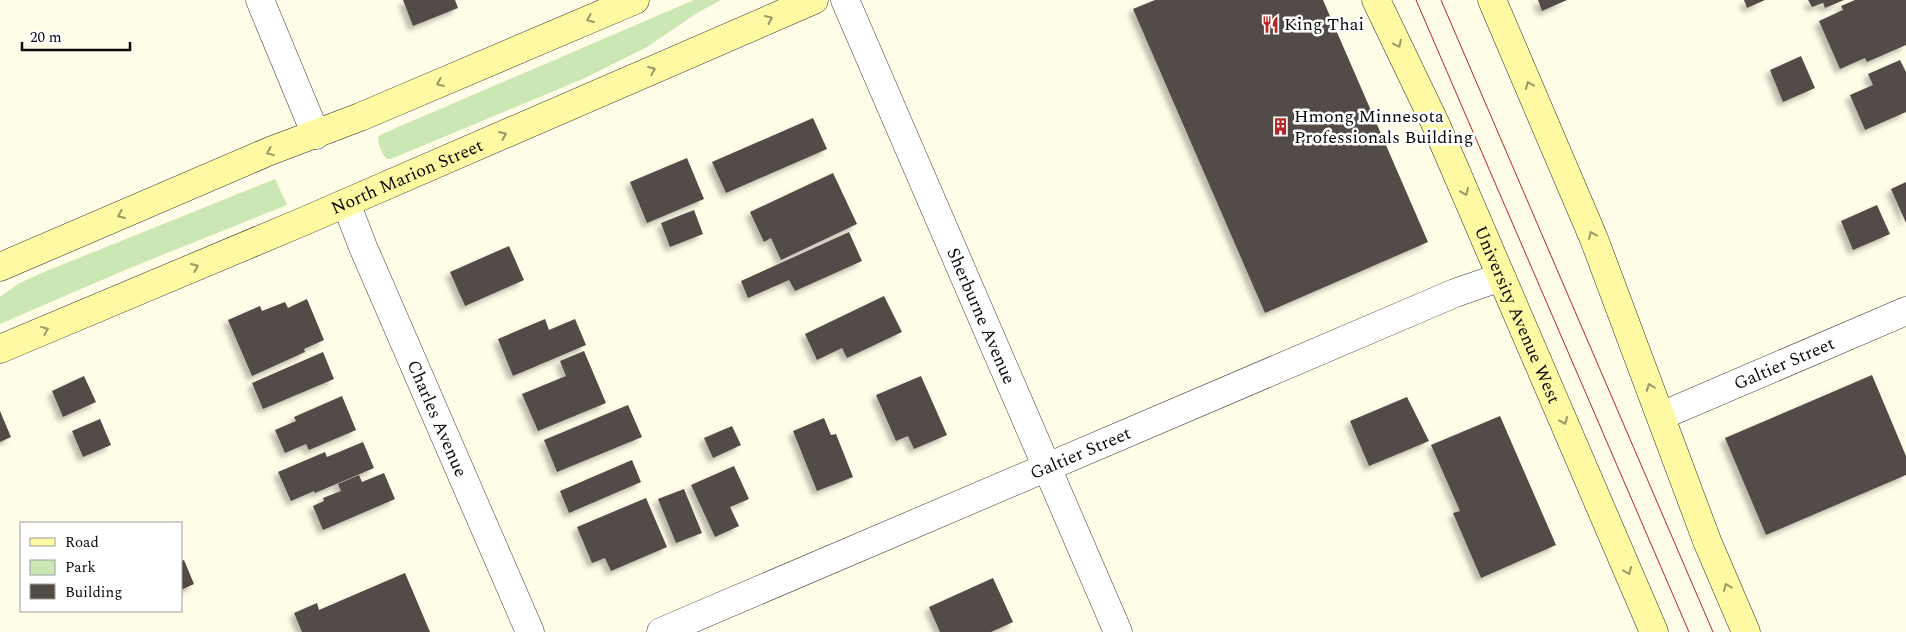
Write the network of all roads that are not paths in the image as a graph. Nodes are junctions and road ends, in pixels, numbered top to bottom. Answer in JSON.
{"nodes":[{"id":1,"x":260,"y":0,"type":"edge"},
{"id":2,"x":635,"y":0,"type":"edge"},
{"id":3,"x":814,"y":0,"type":"edge"},
{"id":4,"x":845,"y":0,"type":"edge"},
{"id":5,"x":1376,"y":0,"type":"edge"},
{"id":6,"x":1492,"y":0,"type":"edge"},
{"id":7,"x":316,"y":135,"type":"junction"},
{"id":8,"x":346,"y":203,"type":"junction"},
{"id":9,"x":0,"y":267,"type":"edge"},
{"id":10,"x":1501,"y":277,"type":"junction"},
{"id":11,"x":1906,"y":311,"type":"edge"},
{"id":12,"x":0,"y":349,"type":"edge"},
{"id":13,"x":1661,"y":416,"type":"junction"},
{"id":14,"x":1047,"y":467,"type":"junction"},
{"id":15,"x":530,"y":632,"type":"edge"},
{"id":16,"x":661,"y":632,"type":"edge"},
{"id":17,"x":1118,"y":632,"type":"edge"},
{"id":18,"x":1654,"y":632,"type":"edge"},
{"id":19,"x":1746,"y":632,"type":"edge"}],
"edges":[{"from":1,"to":7,"type":"street"},
{"from":2,"to":7,"type":"main road","one_way":true},
{"from":8,"to":3,"type":"main road","name":"North Marion Street","one_way":true},
{"from":4,"to":14,"type":"street","name":"Sherburne Avenue"},
{"from":5,"to":10,"type":"main road","name":"University Avenue West","one_way":true},
{"from":13,"to":6,"type":"main road","one_way":true},
{"from":7,"to":9,"type":"main road","one_way":true},
{"from":12,"to":8,"type":"main road","name":"North Marion Street","one_way":true},
{"from":8,"to":15,"type":"street","name":"Charles Avenue"},
{"from":10,"to":14,"type":"street","name":"Galtier Street"},
{"from":10,"to":18,"type":"main road","name":"University Avenue West","one_way":true},
{"from":11,"to":13,"type":"street","name":"Galtier Street"},
{"from":19,"to":13,"type":"main road","one_way":true},
{"from":14,"to":16,"type":"street","name":"Galtier Street"},
{"from":14,"to":17,"type":"street","name":"Sherburne Avenue"}]}
